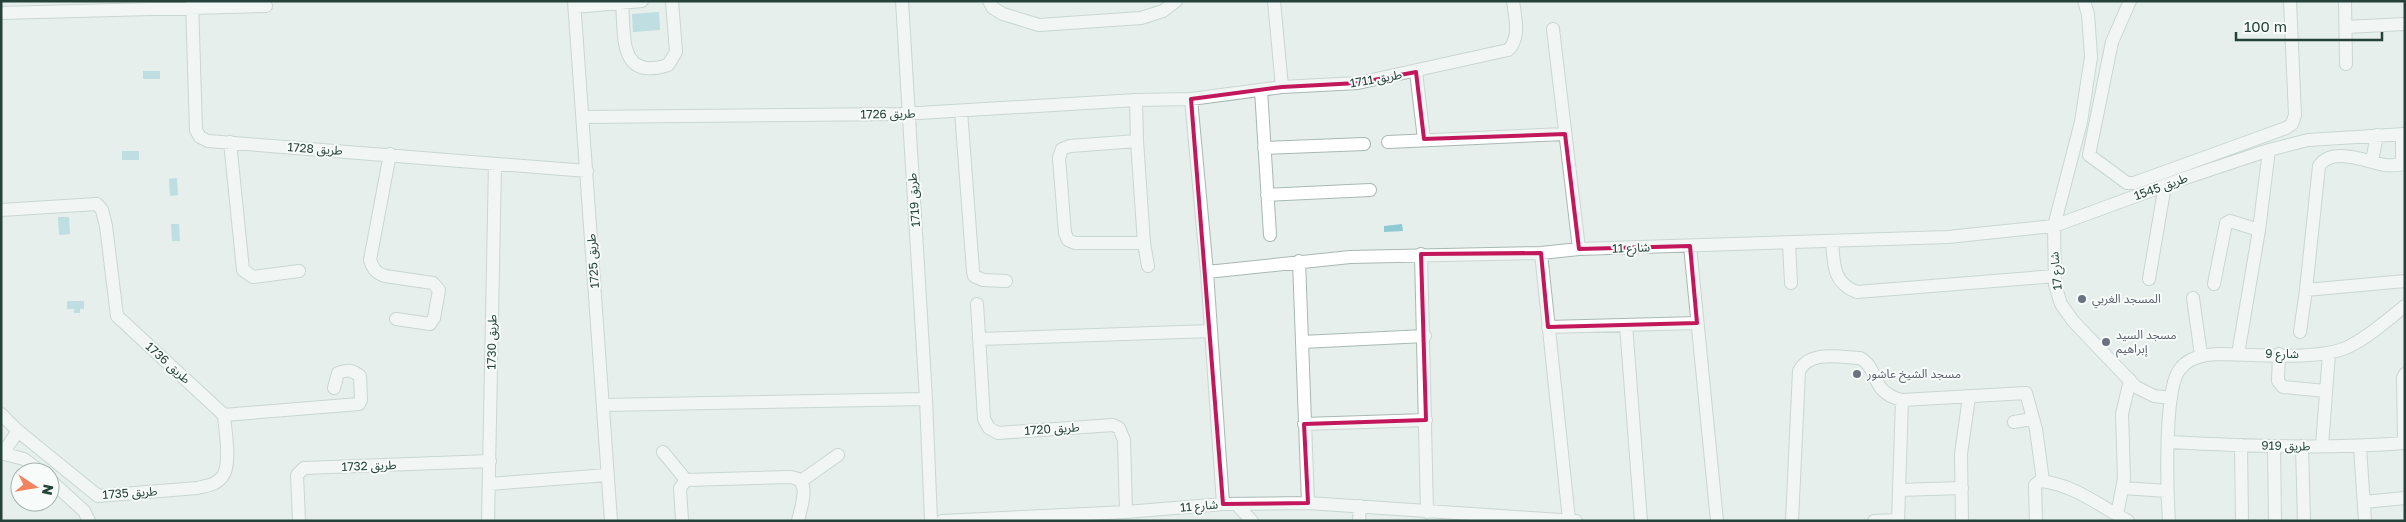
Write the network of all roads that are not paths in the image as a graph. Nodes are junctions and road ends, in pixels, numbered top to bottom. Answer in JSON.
{"nodes":[{"id":1,"x":642,"y":1,"type":"edge"},
{"id":2,"x":672,"y":1,"type":"edge"},
{"id":3,"x":902,"y":1,"type":"edge"},
{"id":4,"x":989,"y":1,"type":"edge"},
{"id":5,"x":1176,"y":1,"type":"edge"},
{"id":6,"x":1274,"y":1,"type":"edge"},
{"id":7,"x":1513,"y":1,"type":"edge"},
{"id":8,"x":2084,"y":1,"type":"edge"},
{"id":9,"x":2130,"y":1,"type":"edge"},
{"id":10,"x":2290,"y":1,"type":"edge"},
{"id":11,"x":2345,"y":1,"type":"edge"},
{"id":12,"x":622,"y":3,"type":"junction"},
{"id":13,"x":575,"y":4,"type":"edge"},
{"id":14,"x":192,"y":5,"type":"edge"},
{"id":15,"x":266,"y":6,"type":"dead end"},
{"id":16,"x":1,"y":14,"type":"edge"},
{"id":17,"x":2405,"y":24,"type":"edge"},
{"id":18,"x":2346,"y":27,"type":"junction"},
{"id":19,"x":1553,"y":29,"type":"dead end"},
{"id":20,"x":2346,"y":64,"type":"dead end"},
{"id":21,"x":1416,"y":72,"type":"junction"},
{"id":22,"x":1282,"y":87,"type":"junction"},
{"id":23,"x":1261,"y":90,"type":"junction"},
{"id":24,"x":1191,"y":99,"type":"junction"},
{"id":25,"x":1136,"y":100,"type":"junction"},
{"id":26,"x":961,"y":111,"type":"junction"},
{"id":27,"x":908,"y":114,"type":"junction"},
{"id":28,"x":584,"y":117,"type":"junction"},
{"id":29,"x":1565,"y":134,"type":"junction"},
{"id":30,"x":2403,"y":134,"type":"edge"},
{"id":31,"x":2377,"y":135,"type":"junction"},
{"id":32,"x":1424,"y":140,"type":"junction"},
{"id":33,"x":1137,"y":141,"type":"junction"},
{"id":34,"x":230,"y":142,"type":"junction"},
{"id":35,"x":1388,"y":142,"type":"dead end"},
{"id":36,"x":1364,"y":144,"type":"dead end"},
{"id":37,"x":1264,"y":148,"type":"junction"},
{"id":38,"x":2269,"y":150,"type":"junction"},
{"id":39,"x":390,"y":154,"type":"junction"},
{"id":40,"x":2372,"y":161,"type":"junction"},
{"id":41,"x":495,"y":164,"type":"junction"},
{"id":42,"x":2404,"y":164,"type":"edge"},
{"id":43,"x":586,"y":171,"type":"junction"},
{"id":44,"x":2165,"y":186,"type":"junction"},
{"id":45,"x":1370,"y":190,"type":"dead end"},
{"id":46,"x":1267,"y":195,"type":"junction"},
{"id":47,"x":1,"y":210,"type":"edge"},
{"id":48,"x":2054,"y":226,"type":"junction"},
{"id":49,"x":2259,"y":230,"type":"junction"},
{"id":50,"x":1270,"y":235,"type":"dead end"},
{"id":51,"x":1832,"y":241,"type":"junction"},
{"id":52,"x":1144,"y":243,"type":"junction"},
{"id":53,"x":1789,"y":243,"type":"junction"},
{"id":54,"x":1690,"y":246,"type":"junction"},
{"id":55,"x":1579,"y":249,"type":"junction"},
{"id":56,"x":1541,"y":253,"type":"junction"},
{"id":57,"x":1421,"y":254,"type":"junction"},
{"id":58,"x":1299,"y":261,"type":"junction"},
{"id":59,"x":1148,"y":266,"type":"dead end"},
{"id":60,"x":299,"y":271,"type":"dead end"},
{"id":61,"x":1207,"y":272,"type":"junction"},
{"id":62,"x":2055,"y":276,"type":"junction"},
{"id":63,"x":2150,"y":279,"type":"dead end"},
{"id":64,"x":1006,"y":281,"type":"dead end"},
{"id":65,"x":2405,"y":281,"type":"edge"},
{"id":66,"x":1791,"y":282,"type":"dead end"},
{"id":67,"x":2214,"y":284,"type":"dead end"},
{"id":68,"x":2306,"y":290,"type":"junction"},
{"id":69,"x":2193,"y":298,"type":"dead end"},
{"id":70,"x":977,"y":304,"type":"dead end"},
{"id":71,"x":2405,"y":306,"type":"edge"},
{"id":72,"x":396,"y":319,"type":"dead end"},
{"id":73,"x":1697,"y":323,"type":"junction"},
{"id":74,"x":1626,"y":325,"type":"junction"},
{"id":75,"x":1548,"y":327,"type":"junction"},
{"id":76,"x":1211,"y":331,"type":"junction"},
{"id":77,"x":2300,"y":332,"type":"dead end"},
{"id":78,"x":1425,"y":336,"type":"junction"},
{"id":79,"x":979,"y":339,"type":"junction"},
{"id":80,"x":1302,"y":342,"type":"junction"},
{"id":81,"x":2329,"y":353,"type":"junction"},
{"id":82,"x":2238,"y":354,"type":"junction"},
{"id":83,"x":2279,"y":354,"type":"junction"},
{"id":84,"x":2201,"y":355,"type":"junction"},
{"id":85,"x":2405,"y":374,"type":"edge"},
{"id":86,"x":2130,"y":380,"type":"junction"},
{"id":87,"x":334,"y":388,"type":"dead end"},
{"id":88,"x":2326,"y":391,"type":"junction"},
{"id":89,"x":1969,"y":397,"type":"junction"},
{"id":90,"x":926,"y":398,"type":"junction"},
{"id":91,"x":2171,"y":398,"type":"junction"},
{"id":92,"x":1902,"y":400,"type":"junction"},
{"id":93,"x":603,"y":405,"type":"junction"},
{"id":94,"x":224,"y":415,"type":"junction"},
{"id":95,"x":2032,"y":419,"type":"junction"},
{"id":96,"x":3,"y":420,"type":"edge"},
{"id":97,"x":1426,"y":420,"type":"junction"},
{"id":98,"x":2014,"y":422,"type":"dead end"},
{"id":99,"x":1304,"y":424,"type":"junction"},
{"id":100,"x":18,"y":431,"type":"junction"},
{"id":101,"x":2168,"y":442,"type":"junction"},
{"id":102,"x":2404,"y":444,"type":"edge"},
{"id":103,"x":2242,"y":445,"type":"junction"},
{"id":104,"x":2274,"y":446,"type":"junction"},
{"id":105,"x":2302,"y":446,"type":"junction"},
{"id":106,"x":2322,"y":446,"type":"junction"},
{"id":107,"x":2360,"y":447,"type":"junction"},
{"id":108,"x":663,"y":452,"type":"dead end"},
{"id":109,"x":2,"y":453,"type":"edge"},
{"id":110,"x":838,"y":455,"type":"dead end"},
{"id":111,"x":490,"y":461,"type":"junction"},
{"id":112,"x":27,"y":462,"type":"edge"},
{"id":113,"x":608,"y":475,"type":"junction"},
{"id":114,"x":686,"y":480,"type":"junction"},
{"id":115,"x":801,"y":481,"type":"junction"},
{"id":116,"x":2043,"y":481,"type":"junction"},
{"id":117,"x":490,"y":484,"type":"junction"},
{"id":118,"x":1962,"y":488,"type":"junction"},
{"id":119,"x":2123,"y":488,"type":"junction"},
{"id":120,"x":60,"y":489,"type":"edge"},
{"id":121,"x":1899,"y":490,"type":"junction"},
{"id":122,"x":2168,"y":491,"type":"junction"},
{"id":123,"x":2405,"y":498,"type":"edge"},
{"id":124,"x":2364,"y":502,"type":"junction"},
{"id":125,"x":1308,"y":503,"type":"junction"},
{"id":126,"x":1230,"y":504,"type":"junction"},
{"id":127,"x":1360,"y":506,"type":"junction"},
{"id":128,"x":1126,"y":512,"type":"junction"},
{"id":129,"x":1427,"y":512,"type":"junction"},
{"id":130,"x":1071,"y":517,"type":"edge"},
{"id":131,"x":2122,"y":518,"type":"edge"},
{"id":132,"x":1569,"y":520,"type":"edge"},
{"id":133,"x":1898,"y":520,"type":"edge"},
{"id":134,"x":90,"y":521,"type":"edge"},
{"id":135,"x":299,"y":521,"type":"edge"},
{"id":136,"x":488,"y":521,"type":"edge"},
{"id":137,"x":612,"y":521,"type":"edge"},
{"id":138,"x":682,"y":521,"type":"edge"},
{"id":139,"x":798,"y":521,"type":"edge"},
{"id":140,"x":931,"y":521,"type":"edge"},
{"id":141,"x":942,"y":521,"type":"edge"},
{"id":142,"x":1252,"y":521,"type":"edge"},
{"id":143,"x":1359,"y":521,"type":"edge"},
{"id":144,"x":1576,"y":521,"type":"edge"},
{"id":145,"x":1641,"y":521,"type":"edge"},
{"id":146,"x":1717,"y":521,"type":"edge"},
{"id":147,"x":1792,"y":521,"type":"edge"},
{"id":148,"x":1874,"y":521,"type":"edge"},
{"id":149,"x":1962,"y":521,"type":"edge"},
{"id":150,"x":2036,"y":521,"type":"edge"},
{"id":151,"x":2169,"y":521,"type":"edge"},
{"id":152,"x":2242,"y":521,"type":"edge"},
{"id":153,"x":2275,"y":521,"type":"edge"},
{"id":154,"x":2304,"y":521,"type":"edge"},
{"id":155,"x":2365,"y":521,"type":"edge"}],
"edges":[{"from":1,"to":12,"type":"street"},
{"from":2,"to":12,"type":"street"},
{"from":3,"to":27,"type":"street","name":"طريق 1719"},
{"from":4,"to":5,"type":"street"},
{"from":6,"to":22,"type":"street"},
{"from":7,"to":21,"type":"street","name":"طريق 1711"},
{"from":8,"to":48,"type":"street","name":"شارع 17"},
{"from":9,"to":10,"type":"street"},
{"from":11,"to":18,"type":"street"},
{"from":12,"to":13,"type":"street"},
{"from":13,"to":28,"type":"street","name":"طريق 1725"},
{"from":14,"to":15,"type":"street"},
{"from":14,"to":16,"type":"street"},
{"from":14,"to":34,"type":"street","name":"طريق 1728"},
{"from":17,"to":18,"type":"street"},
{"from":18,"to":20,"type":"street"},
{"from":19,"to":29,"type":"street"},
{"from":21,"to":22,"type":"street","name":"طريق 1711"},
{"from":21,"to":32,"type":"street"},
{"from":22,"to":23,"type":"street","name":"طريق 1711"},
{"from":23,"to":24,"type":"street","name":"طريق 1711"},
{"from":23,"to":37,"type":"street"},
{"from":24,"to":25,"type":"street","name":"طريق 1726"},
{"from":24,"to":61,"type":"street","name":"شارع 11"},
{"from":25,"to":26,"type":"street","name":"طريق 1726"},
{"from":25,"to":33,"type":"street"},
{"from":26,"to":27,"type":"street","name":"طريق 1726"},
{"from":26,"to":64,"type":"street"},
{"from":27,"to":28,"type":"street","name":"طريق 1726"},
{"from":27,"to":90,"type":"street","name":"طريق 1719"},
{"from":28,"to":43,"type":"street","name":"طريق 1725"},
{"from":29,"to":32,"type":"street"},
{"from":29,"to":55,"type":"street"},
{"from":30,"to":31,"type":"street","name":"طريق 1545"},
{"from":30,"to":42,"type":"street"},
{"from":31,"to":38,"type":"street","name":"طريق 1545"},
{"from":31,"to":40,"type":"street"},
{"from":32,"to":35,"type":"street"},
{"from":33,"to":52,"type":"street"},
{"from":33,"to":52,"type":"street"},
{"from":34,"to":39,"type":"street","name":"طريق 1728"},
{"from":34,"to":60,"type":"street"},
{"from":36,"to":37,"type":"street"},
{"from":37,"to":46,"type":"street"},
{"from":38,"to":44,"type":"street","name":"طريق 1545"},
{"from":38,"to":49,"type":"street"},
{"from":39,"to":41,"type":"street","name":"طريق 1728"},
{"from":39,"to":72,"type":"street"},
{"from":40,"to":42,"type":"street"},
{"from":40,"to":68,"type":"street"},
{"from":41,"to":43,"type":"street","name":"طريق 1728"},
{"from":41,"to":111,"type":"street","name":"طريق 1730"},
{"from":43,"to":93,"type":"street","name":"طريق 1725"},
{"from":44,"to":48,"type":"street","name":"طريق 1545"},
{"from":44,"to":63,"type":"street"},
{"from":45,"to":46,"type":"street"},
{"from":46,"to":50,"type":"street"},
{"from":47,"to":94,"type":"street","name":"طريق 1736"},
{"from":48,"to":51,"type":"street","name":"شارع 11"},
{"from":48,"to":62,"type":"street","name":"شارع 17"},
{"from":49,"to":67,"type":"street"},
{"from":49,"to":82,"type":"street"},
{"from":51,"to":53,"type":"street","name":"شارع 11"},
{"from":51,"to":62,"type":"street"},
{"from":52,"to":59,"type":"street"},
{"from":53,"to":54,"type":"street","name":"شارع 11"},
{"from":53,"to":66,"type":"street"},
{"from":54,"to":55,"type":"street","name":"شارع 11"},
{"from":54,"to":73,"type":"street"},
{"from":55,"to":56,"type":"street","name":"شارع 11"},
{"from":56,"to":57,"type":"street","name":"شارع 11"},
{"from":56,"to":75,"type":"street"},
{"from":57,"to":58,"type":"street","name":"شارع 11"},
{"from":57,"to":78,"type":"street"},
{"from":58,"to":61,"type":"street","name":"شارع 11"},
{"from":58,"to":80,"type":"street"},
{"from":61,"to":76,"type":"street","name":"شارع 11"},
{"from":62,"to":86,"type":"street","name":"شارع 17"},
{"from":65,"to":68,"type":"street"},
{"from":68,"to":77,"type":"street"},
{"from":69,"to":84,"type":"street"},
{"from":70,"to":79,"type":"street","name":"طريق 1720"},
{"from":71,"to":81,"type":"street","name":"شارع 9"},
{"from":73,"to":74,"type":"street"},
{"from":73,"to":146,"type":"street"},
{"from":74,"to":75,"type":"street"},
{"from":74,"to":145,"type":"street"},
{"from":75,"to":132,"type":"street"},
{"from":76,"to":79,"type":"street"},
{"from":76,"to":126,"type":"street","name":"شارع 11"},
{"from":78,"to":80,"type":"street"},
{"from":78,"to":97,"type":"street"},
{"from":79,"to":128,"type":"street","name":"طريق 1720"},
{"from":80,"to":99,"type":"street"},
{"from":81,"to":83,"type":"street","name":"شارع 9"},
{"from":81,"to":88,"type":"street"},
{"from":82,"to":83,"type":"street","name":"شارع 9"},
{"from":82,"to":84,"type":"street","name":"شارع 9"},
{"from":83,"to":88,"type":"street"},
{"from":84,"to":91,"type":"street"},
{"from":85,"to":102,"type":"street","name":"طريق 919"},
{"from":86,"to":91,"type":"street","name":"شارع 17"},
{"from":86,"to":119,"type":"street"},
{"from":87,"to":94,"type":"street"},
{"from":88,"to":106,"type":"street"},
{"from":89,"to":92,"type":"street"},
{"from":89,"to":95,"type":"street"},
{"from":89,"to":118,"type":"street"},
{"from":90,"to":93,"type":"street"},
{"from":90,"to":140,"type":"street","name":"طريق 1719"},
{"from":91,"to":101,"type":"street"},
{"from":92,"to":121,"type":"street"},
{"from":92,"to":147,"type":"street"},
{"from":93,"to":113,"type":"street","name":"طريق 1725"},
{"from":94,"to":100,"type":"street","name":"طريق 1735"},
{"from":95,"to":98,"type":"street"},
{"from":95,"to":116,"type":"street"},
{"from":96,"to":100,"type":"street","name":"طريق 1735"},
{"from":97,"to":99,"type":"street"},
{"from":97,"to":129,"type":"street"},
{"from":99,"to":125,"type":"street"},
{"from":100,"to":109,"type":"street"},
{"from":101,"to":103,"type":"street","name":"طريق 919"},
{"from":101,"to":122,"type":"street"},
{"from":102,"to":107,"type":"street","name":"طريق 919"},
{"from":103,"to":104,"type":"street","name":"طريق 919"},
{"from":103,"to":152,"type":"street"},
{"from":104,"to":105,"type":"street","name":"طريق 919"},
{"from":104,"to":153,"type":"street"},
{"from":105,"to":106,"type":"street","name":"طريق 919"},
{"from":105,"to":154,"type":"street"},
{"from":106,"to":107,"type":"street","name":"طريق 919"},
{"from":107,"to":124,"type":"street"},
{"from":108,"to":114,"type":"street"},
{"from":109,"to":112,"type":"street"},
{"from":110,"to":115,"type":"street"},
{"from":111,"to":117,"type":"street","name":"طريق 1730"},
{"from":111,"to":135,"type":"street","name":"طريق 1732"},
{"from":113,"to":117,"type":"street"},
{"from":113,"to":137,"type":"street","name":"طريق 1725"},
{"from":114,"to":115,"type":"street"},
{"from":114,"to":138,"type":"street"},
{"from":115,"to":139,"type":"street"},
{"from":116,"to":131,"type":"street"},
{"from":116,"to":150,"type":"street"},
{"from":117,"to":136,"type":"street","name":"طريق 1730"},
{"from":118,"to":121,"type":"street"},
{"from":118,"to":149,"type":"street"},
{"from":119,"to":122,"type":"street"},
{"from":119,"to":131,"type":"street"},
{"from":120,"to":134,"type":"street"},
{"from":121,"to":133,"type":"street"},
{"from":122,"to":151,"type":"street"},
{"from":123,"to":124,"type":"street"},
{"from":124,"to":155,"type":"street"},
{"from":125,"to":126,"type":"street"},
{"from":125,"to":127,"type":"street"},
{"from":126,"to":128,"type":"street","name":"شارع 11"},
{"from":126,"to":142,"type":"street"},
{"from":127,"to":129,"type":"street"},
{"from":127,"to":143,"type":"street"},
{"from":128,"to":130,"type":"street","name":"شارع 11"},
{"from":129,"to":132,"type":"street"},
{"from":130,"to":141,"type":"street","name":"شارع 11"},
{"from":132,"to":144,"type":"street"},
{"from":133,"to":148,"type":"street"}]}
